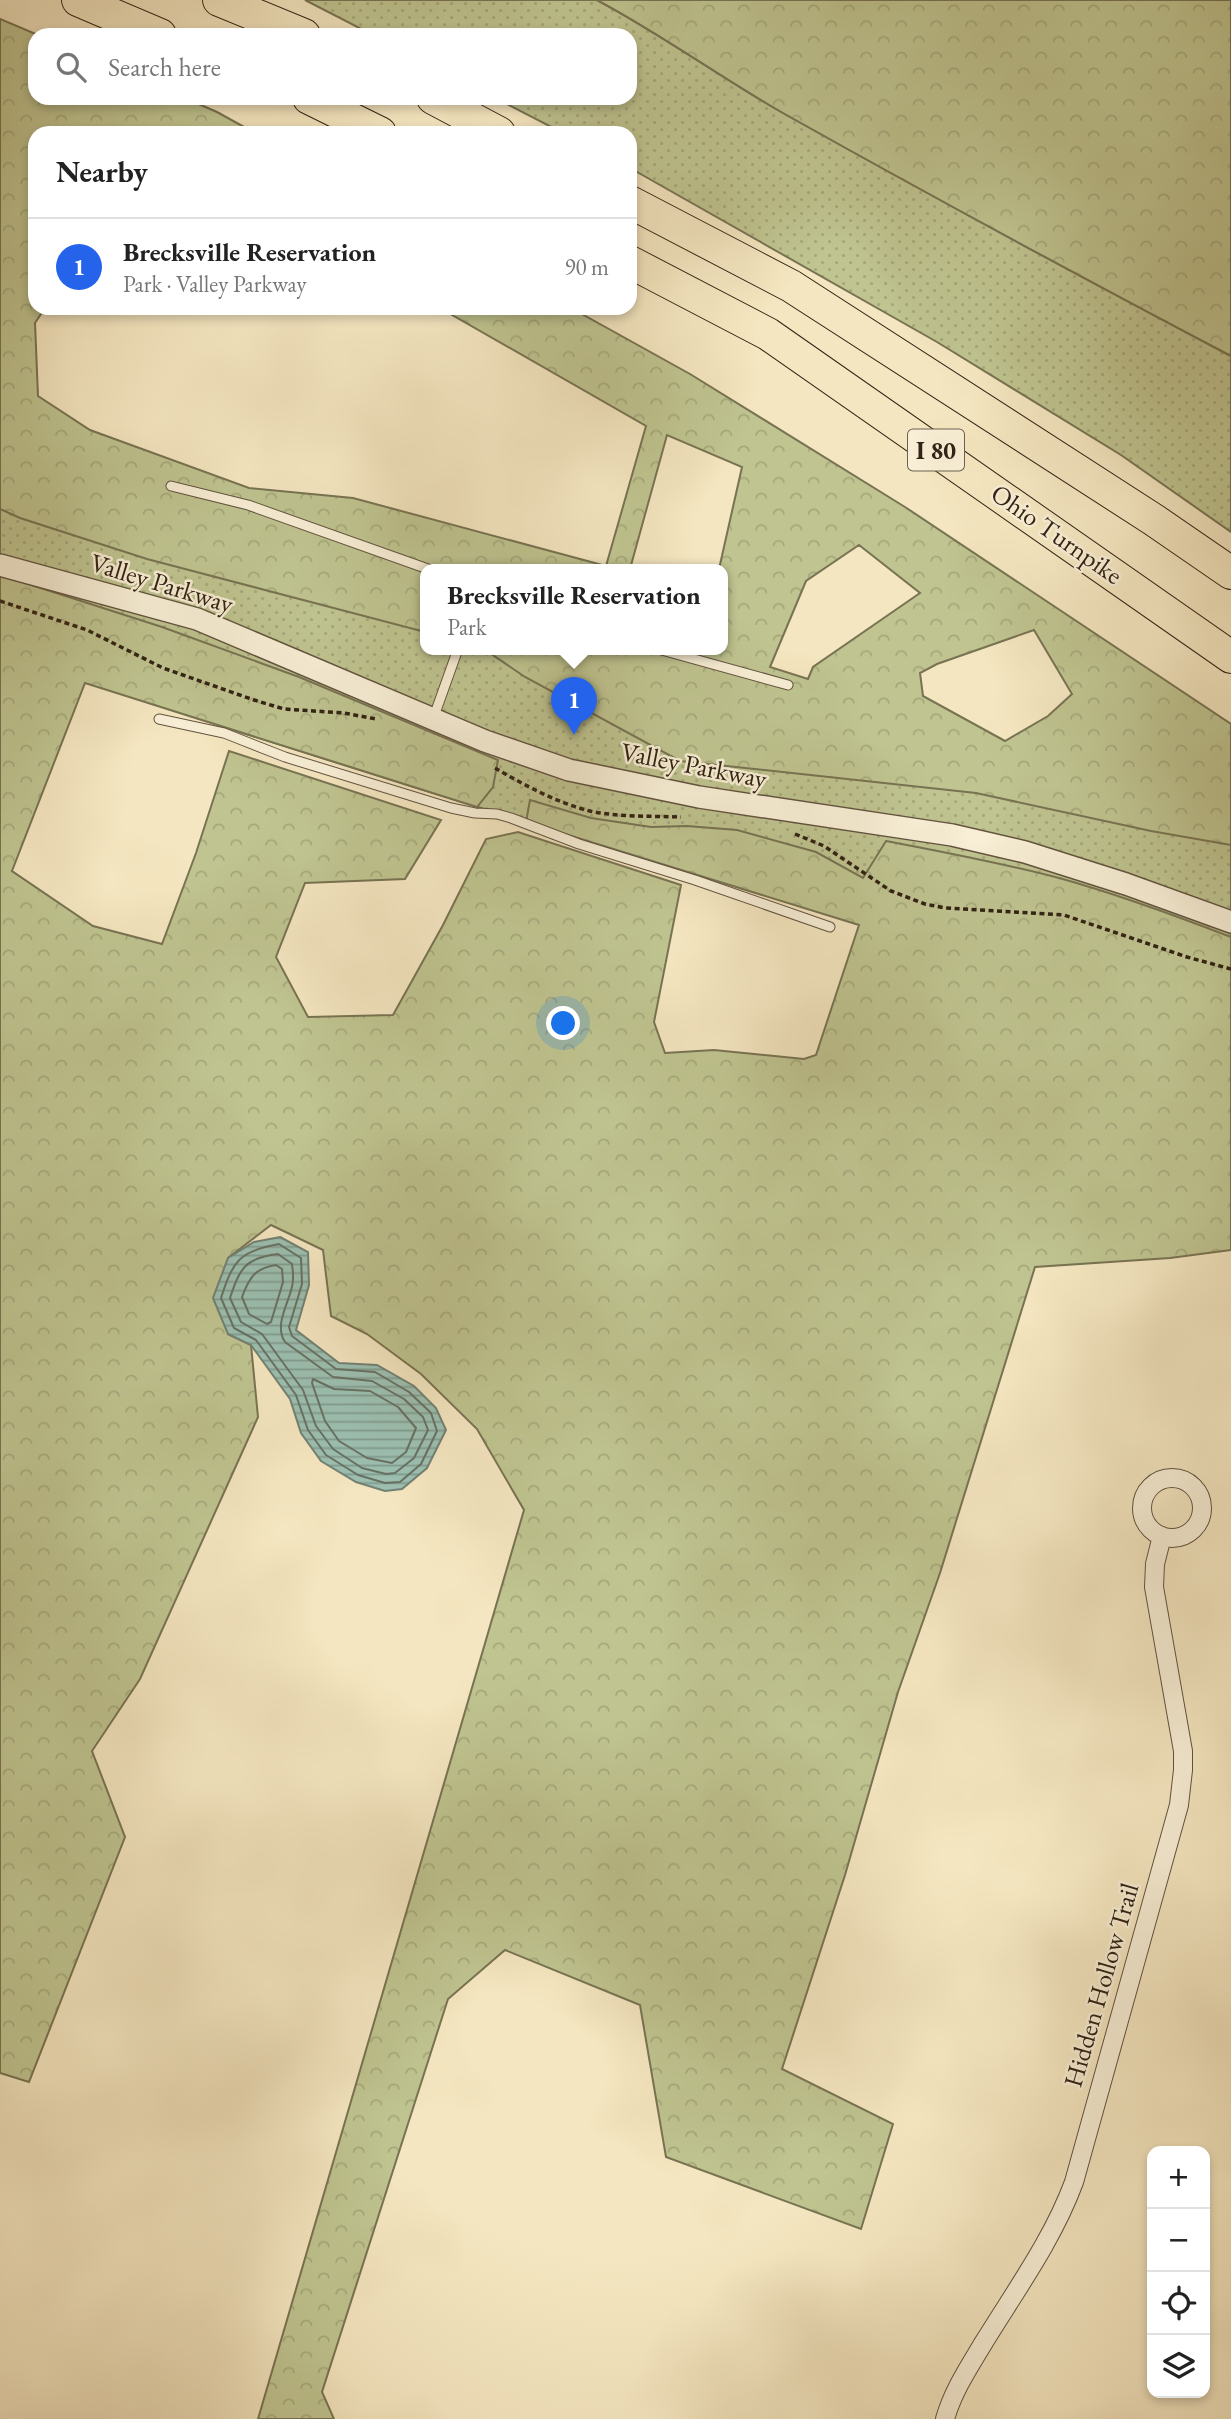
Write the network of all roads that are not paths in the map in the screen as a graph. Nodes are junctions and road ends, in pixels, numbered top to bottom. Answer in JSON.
{"nodes":[{"id":1,"x":78,"y":0,"type":"edge"},
{"id":2,"x":219,"y":0,"type":"edge"},
{"id":3,"x":144,"y":28,"type":"edge"},
{"id":4,"x":287,"y":28,"type":"edge"},
{"id":5,"x":323,"y":105,"type":"edge"},
{"id":6,"x":446,"y":105,"type":"edge"},
{"id":7,"x":366,"y":126,"type":"edge"},
{"id":8,"x":486,"y":126,"type":"edge"},
{"id":9,"x":637,"y":206,"type":"edge"},
{"id":10,"x":637,"y":266,"type":"edge"},
{"id":11,"x":171,"y":485,"type":"dead end"},
{"id":12,"x":0,"y":565,"type":"edge"},
{"id":13,"x":420,"y":566,"type":"edge"},
{"id":14,"x":1231,"y":573,"type":"edge"},
{"id":15,"x":456,"y":655,"type":"edge"},
{"id":16,"x":680,"y":655,"type":"edge"},
{"id":17,"x":1231,"y":657,"type":"edge"},
{"id":18,"x":788,"y":685,"type":"dead end"},
{"id":19,"x":159,"y":719,"type":"dead end"},
{"id":20,"x":433,"y":719,"type":"junction"},
{"id":21,"x":1231,"y":922,"type":"edge"},
{"id":22,"x":830,"y":927,"type":"dead end"},
{"id":23,"x":1162,"y":1536,"type":"dead end"},
{"id":24,"x":945,"y":2419,"type":"edge"}],
"edges":[{"from":1,"to":3,"type":"highway"},
{"from":2,"to":4,"type":"highway"},
{"from":5,"to":7,"type":"highway"},
{"from":6,"to":8,"type":"highway"},
{"from":9,"to":14,"type":"highway","number":"I 80"},
{"from":10,"to":17,"type":"highway","name":"Ohio Turnpike","number":"I 80"},
{"from":11,"to":13,"type":"lane"},
{"from":12,"to":20,"type":"street","name":"Valley Parkway"},
{"from":15,"to":20,"type":"lane"},
{"from":16,"to":18,"type":"lane"},
{"from":19,"to":22,"type":"lane"},
{"from":20,"to":21,"type":"street","name":"Valley Parkway"},
{"from":23,"to":24,"type":"street","name":"Hidden Hollow Trail"}]}
